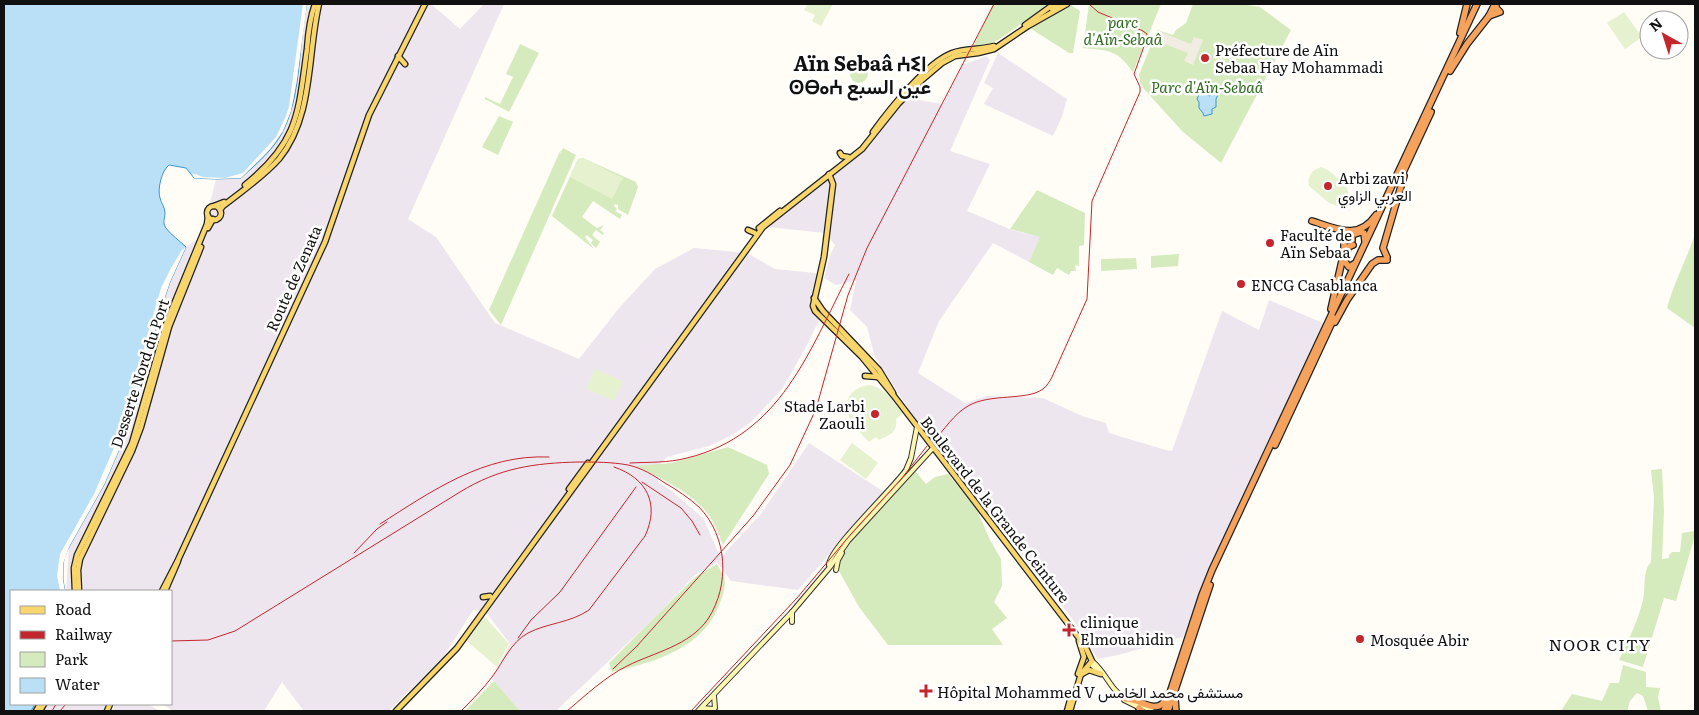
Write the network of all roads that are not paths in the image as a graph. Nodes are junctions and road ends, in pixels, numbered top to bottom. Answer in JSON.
{"nodes":[{"id":1,"x":314,"y":4,"type":"edge"},
{"id":2,"x":319,"y":4,"type":"edge"},
{"id":3,"x":425,"y":4,"type":"edge"},
{"id":4,"x":1054,"y":4,"type":"edge"},
{"id":5,"x":1059,"y":4,"type":"edge"},
{"id":6,"x":1066,"y":4,"type":"edge"},
{"id":7,"x":1467,"y":4,"type":"edge"},
{"id":8,"x":1479,"y":4,"type":"edge"},
{"id":9,"x":1495,"y":4,"type":"edge"},
{"id":10,"x":1026,"y":26,"type":"junction"},
{"id":11,"x":398,"y":56,"type":"junction"},
{"id":12,"x":405,"y":64,"type":"dead end"},
{"id":13,"x":1447,"y":71,"type":"junction"},
{"id":14,"x":1414,"y":151,"type":"junction"},
{"id":15,"x":840,"y":153,"type":"dead end"},
{"id":16,"x":848,"y":157,"type":"junction"},
{"id":17,"x":1404,"y":160,"type":"junction"},
{"id":18,"x":829,"y":174,"type":"junction"},
{"id":19,"x":214,"y":206,"type":"junction"},
{"id":20,"x":220,"y":210,"type":"junction"},
{"id":21,"x":208,"y":216,"type":"junction"},
{"id":22,"x":213,"y":219,"type":"junction"},
{"id":23,"x":1312,"y":221,"type":"dead end"},
{"id":24,"x":762,"y":227,"type":"junction"},
{"id":25,"x":748,"y":230,"type":"dead end"},
{"id":26,"x":755,"y":233,"type":"junction"},
{"id":27,"x":1344,"y":240,"type":"dead end"},
{"id":28,"x":1365,"y":245,"type":"junction"},
{"id":29,"x":1357,"y":261,"type":"junction"},
{"id":30,"x":814,"y":298,"type":"junction"},
{"id":31,"x":1328,"y":328,"type":"junction"},
{"id":32,"x":865,"y":376,"type":"dead end"},
{"id":33,"x":878,"y":377,"type":"junction"},
{"id":34,"x":894,"y":396,"type":"junction"},
{"id":35,"x":917,"y":427,"type":"junction"},
{"id":36,"x":933,"y":448,"type":"junction"},
{"id":37,"x":852,"y":537,"type":"junction"},
{"id":38,"x":830,"y":563,"type":"junction"},
{"id":39,"x":836,"y":570,"type":"dead end"},
{"id":40,"x":75,"y":590,"type":"edge"},
{"id":41,"x":79,"y":590,"type":"edge"},
{"id":42,"x":163,"y":590,"type":"edge"},
{"id":43,"x":490,"y":596,"type":"junction"},
{"id":44,"x":484,"y":597,"type":"dead end"},
{"id":45,"x":792,"y":612,"type":"junction"},
{"id":46,"x":782,"y":622,"type":"junction"},
{"id":47,"x":1085,"y":658,"type":"junction"},
{"id":48,"x":1101,"y":662,"type":"dead end"},
{"id":49,"x":1090,"y":663,"type":"junction"},
{"id":50,"x":1101,"y":674,"type":"junction"},
{"id":51,"x":1079,"y":677,"type":"junction"},
{"id":52,"x":1107,"y":679,"type":"junction"},
{"id":53,"x":1173,"y":691,"type":"junction"},
{"id":54,"x":714,"y":695,"type":"junction"},
{"id":55,"x":1126,"y":699,"type":"junction"},
{"id":56,"x":1141,"y":709,"type":"edge"},
{"id":57,"x":698,"y":710,"type":"edge"},
{"id":58,"x":394,"y":711,"type":"edge"},
{"id":59,"x":1068,"y":711,"type":"edge"},
{"id":60,"x":1147,"y":711,"type":"edge"},
{"id":61,"x":1152,"y":711,"type":"edge"},
{"id":62,"x":1164,"y":711,"type":"edge"},
{"id":63,"x":1168,"y":711,"type":"edge"},
{"id":64,"x":1176,"y":711,"type":"edge"}],
"edges":[{"from":1,"to":19,"type":"main road"},
{"from":2,"to":20,"type":"main road"},
{"from":3,"to":11,"type":"main road","name":"Route de Zenata"},
{"from":4,"to":10,"type":"main road"},
{"from":5,"to":10,"type":"main road"},
{"from":6,"to":10,"type":"main road"},
{"from":7,"to":13,"type":"highway"},
{"from":8,"to":13,"type":"highway"},
{"from":9,"to":13,"type":"highway"},
{"from":10,"to":16,"type":"main road"},
{"from":10,"to":18,"type":"main road"},
{"from":11,"to":12,"type":"main road"},
{"from":11,"to":42,"type":"main road","name":"Route de Zenata"},
{"from":13,"to":14,"type":"highway"},
{"from":13,"to":17,"type":"highway"},
{"from":14,"to":31,"type":"highway"},
{"from":14,"to":31,"type":"highway"},
{"from":15,"to":16,"type":"main road"},
{"from":16,"to":18,"type":"main road"},
{"from":17,"to":23,"type":"highway"},
{"from":17,"to":28,"type":"highway"},
{"from":18,"to":24,"type":"main road"},
{"from":18,"to":30,"type":"main road"},
{"from":19,"to":20,"type":"main road"},
{"from":19,"to":21,"type":"main road"},
{"from":20,"to":22,"type":"main road"},
{"from":21,"to":22,"type":"main road"},
{"from":21,"to":40,"type":"main road","name":"Desserte Nord du Port"},
{"from":22,"to":41,"type":"main road","name":"Desserte Nord du Port"},
{"from":24,"to":26,"type":"main road"},
{"from":24,"to":58,"type":"main road"},
{"from":25,"to":26,"type":"main road"},
{"from":26,"to":43,"type":"main road"},
{"from":27,"to":31,"type":"highway"},
{"from":28,"to":29,"type":"highway"},
{"from":28,"to":29,"type":"highway"},
{"from":29,"to":31,"type":"highway"},
{"from":30,"to":33,"type":"main road","name":"Boulevard de la Grande Ceinture"},
{"from":30,"to":34,"type":"main road","name":"Boulevard de la Grande Ceinture"},
{"from":31,"to":53,"type":"highway"},
{"from":32,"to":33,"type":"main road"},
{"from":33,"to":34,"type":"main road","name":"Boulevard de la Grande Ceinture"},
{"from":34,"to":35,"type":"main road","name":"Boulevard de la Grande Ceinture"},
{"from":35,"to":36,"type":"main road","name":"Boulevard de la Grande Ceinture"},
{"from":35,"to":38,"type":"main road"},
{"from":36,"to":37,"type":"main road"},
{"from":36,"to":47,"type":"main road","name":"Boulevard de la Grande Ceinture"},
{"from":37,"to":38,"type":"main road"},
{"from":37,"to":39,"type":"main road"},
{"from":38,"to":45,"type":"main road"},
{"from":38,"to":57,"type":"main road"},
{"from":43,"to":44,"type":"main road"},
{"from":43,"to":58,"type":"main road"},
{"from":45,"to":46,"type":"main road"},
{"from":45,"to":46,"type":"main road"},
{"from":46,"to":54,"type":"main road"},
{"from":47,"to":49,"type":"main road"},
{"from":47,"to":49,"type":"main road","name":"Boulevard de la Grande Ceinture"},
{"from":47,"to":59,"type":"main road"},
{"from":48,"to":52,"type":"main road"},
{"from":49,"to":50,"type":"main road"},
{"from":49,"to":51,"type":"main road"},
{"from":49,"to":52,"type":"main road"},
{"from":50,"to":51,"type":"main road"},
{"from":50,"to":56,"type":"main road"},
{"from":51,"to":59,"type":"main road"},
{"from":52,"to":55,"type":"main road"},
{"from":53,"to":55,"type":"highway"},
{"from":53,"to":62,"type":"highway"},
{"from":53,"to":63,"type":"highway"},
{"from":53,"to":64,"type":"highway"},
{"from":54,"to":57,"type":"main road"},
{"from":54,"to":57,"type":"main road"},
{"from":55,"to":61,"type":"main road"},
{"from":56,"to":60,"type":"main road"}]}
